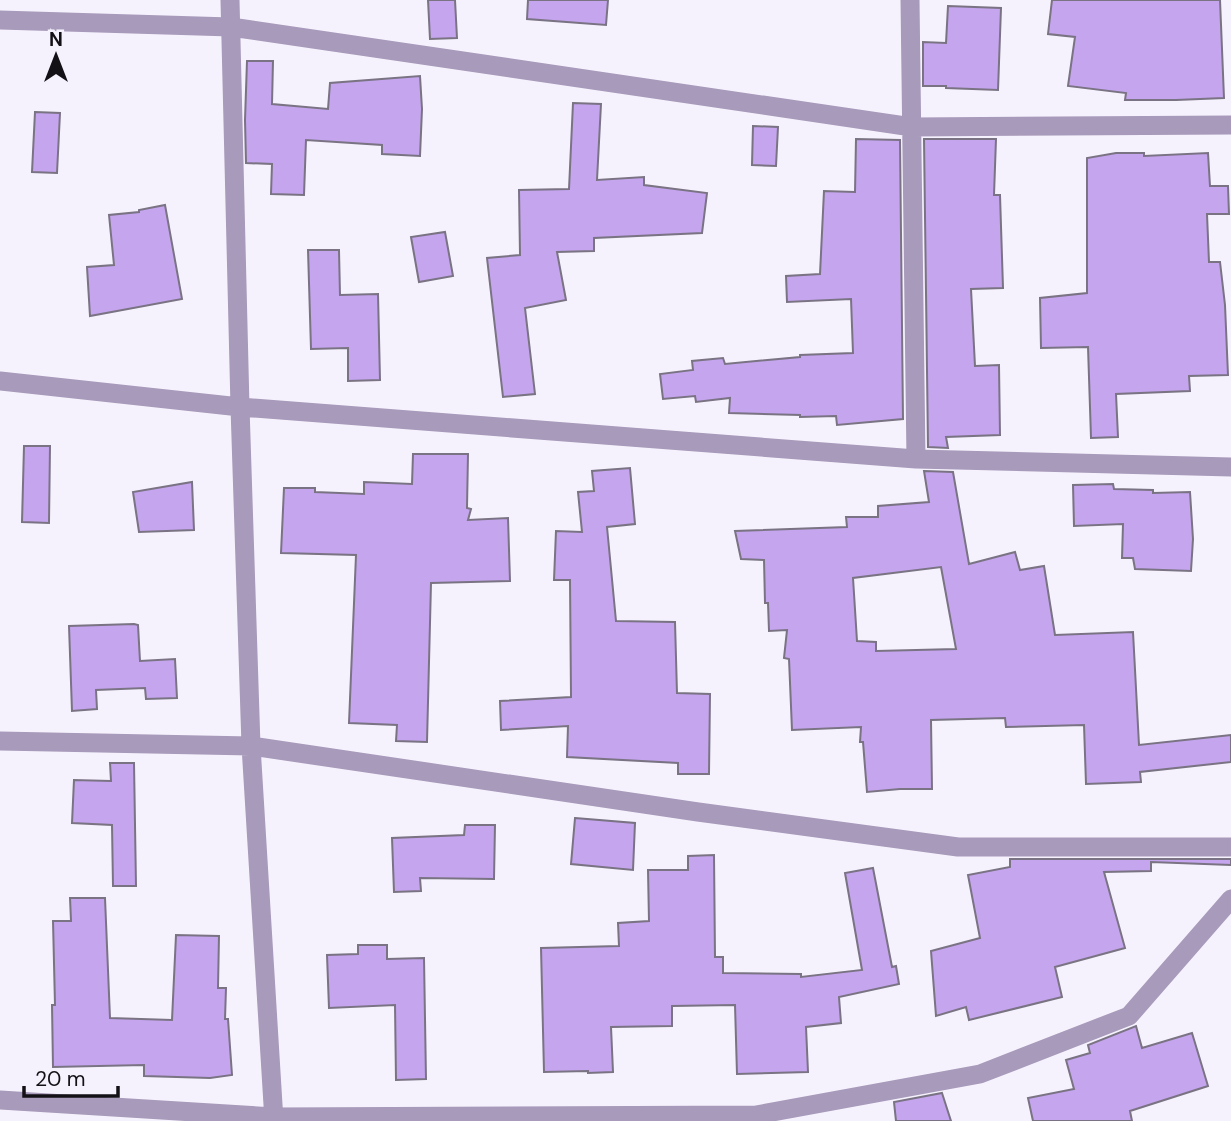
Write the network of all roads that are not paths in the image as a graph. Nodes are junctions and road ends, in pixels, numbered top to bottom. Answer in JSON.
{"nodes":[{"id":1,"x":230,"y":0,"type":"edge"},
{"id":2,"x":909,"y":0,"type":"edge"},
{"id":3,"x":0,"y":20,"type":"edge"},
{"id":4,"x":231,"y":27,"type":"junction"},
{"id":5,"x":1231,"y":125,"type":"edge"},
{"id":6,"x":912,"y":127,"type":"junction"},
{"id":7,"x":0,"y":381,"type":"edge"},
{"id":8,"x":240,"y":407,"type":"junction"},
{"id":9,"x":916,"y":460,"type":"junction"},
{"id":10,"x":1231,"y":467,"type":"edge"},
{"id":11,"x":0,"y":741,"type":"edge"},
{"id":12,"x":251,"y":746,"type":"junction"},
{"id":13,"x":1231,"y":847,"type":"edge"},
{"id":14,"x":1231,"y":899,"type":"edge"},
{"id":15,"x":0,"y":1100,"type":"edge"},
{"id":16,"x":274,"y":1119,"type":"edge"}],
"edges":[{"from":1,"to":4,"type":"street"},
{"from":2,"to":6,"type":"street"},
{"from":3,"to":4,"type":"street"},
{"from":4,"to":6,"type":"street"},
{"from":4,"to":8,"type":"street"},
{"from":5,"to":6,"type":"street"},
{"from":6,"to":9,"type":"street"},
{"from":7,"to":8,"type":"street"},
{"from":8,"to":9,"type":"street"},
{"from":8,"to":12,"type":"street"},
{"from":9,"to":10,"type":"street"},
{"from":11,"to":12,"type":"street"},
{"from":12,"to":13,"type":"street"},
{"from":12,"to":16,"type":"street"},
{"from":14,"to":16,"type":"street"},
{"from":15,"to":16,"type":"street"}]}
